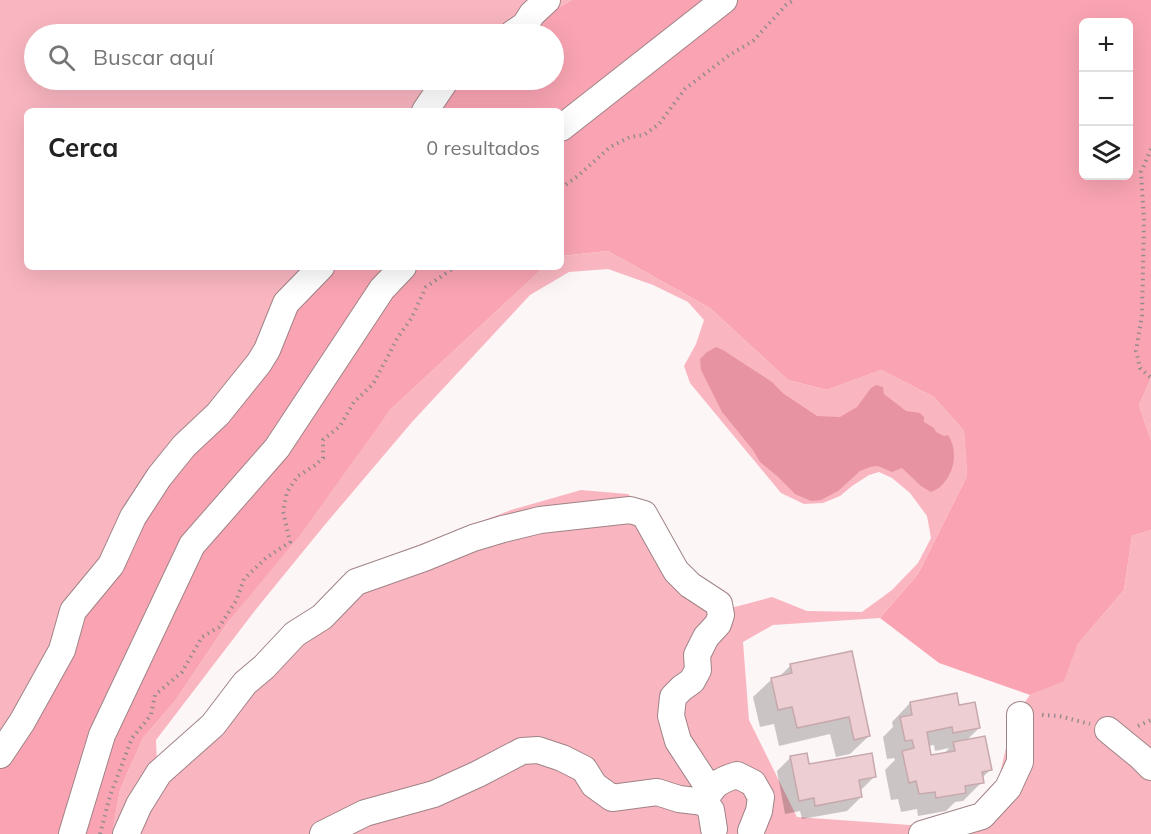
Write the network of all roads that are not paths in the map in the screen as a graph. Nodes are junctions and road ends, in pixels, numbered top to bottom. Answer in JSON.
{"nodes":[{"id":1,"x":547,"y":0,"type":"edge"},
{"id":2,"x":724,"y":0,"type":"edge"},
{"id":3,"x":526,"y":24,"type":"edge"},
{"id":4,"x":439,"y":90,"type":"edge"},
{"id":5,"x":427,"y":108,"type":"edge"},
{"id":6,"x":564,"y":126,"type":"edge"},
{"id":7,"x":318,"y":270,"type":"edge"},
{"id":8,"x":401,"y":270,"type":"edge"},
{"id":9,"x":1020,"y":715,"type":"dead end"},
{"id":10,"x":1108,"y":730,"type":"dead end"},
{"id":11,"x":0,"y":755,"type":"edge"},
{"id":12,"x":1151,"y":767,"type":"edge"},
{"id":13,"x":707,"y":796,"type":"junction"},
{"id":14,"x":710,"y":832,"type":"edge"},
{"id":15,"x":755,"y":832,"type":"edge"},
{"id":16,"x":72,"y":834,"type":"edge"},
{"id":17,"x":126,"y":834,"type":"edge"},
{"id":18,"x":322,"y":834,"type":"edge"},
{"id":19,"x":922,"y":834,"type":"edge"}],
"edges":[{"from":1,"to":3,"type":"lane"},
{"from":2,"to":6,"type":"lane"},
{"from":4,"to":5,"type":"lane"},
{"from":7,"to":11,"type":"lane"},
{"from":8,"to":16,"type":"lane"},
{"from":9,"to":19,"type":"lane"},
{"from":10,"to":12,"type":"lane"},
{"from":13,"to":14,"type":"lane"},
{"from":13,"to":15,"type":"lane"},
{"from":13,"to":17,"type":"lane"},
{"from":13,"to":18,"type":"lane"},
{"from":14,"to":15,"type":"lane"}]}
